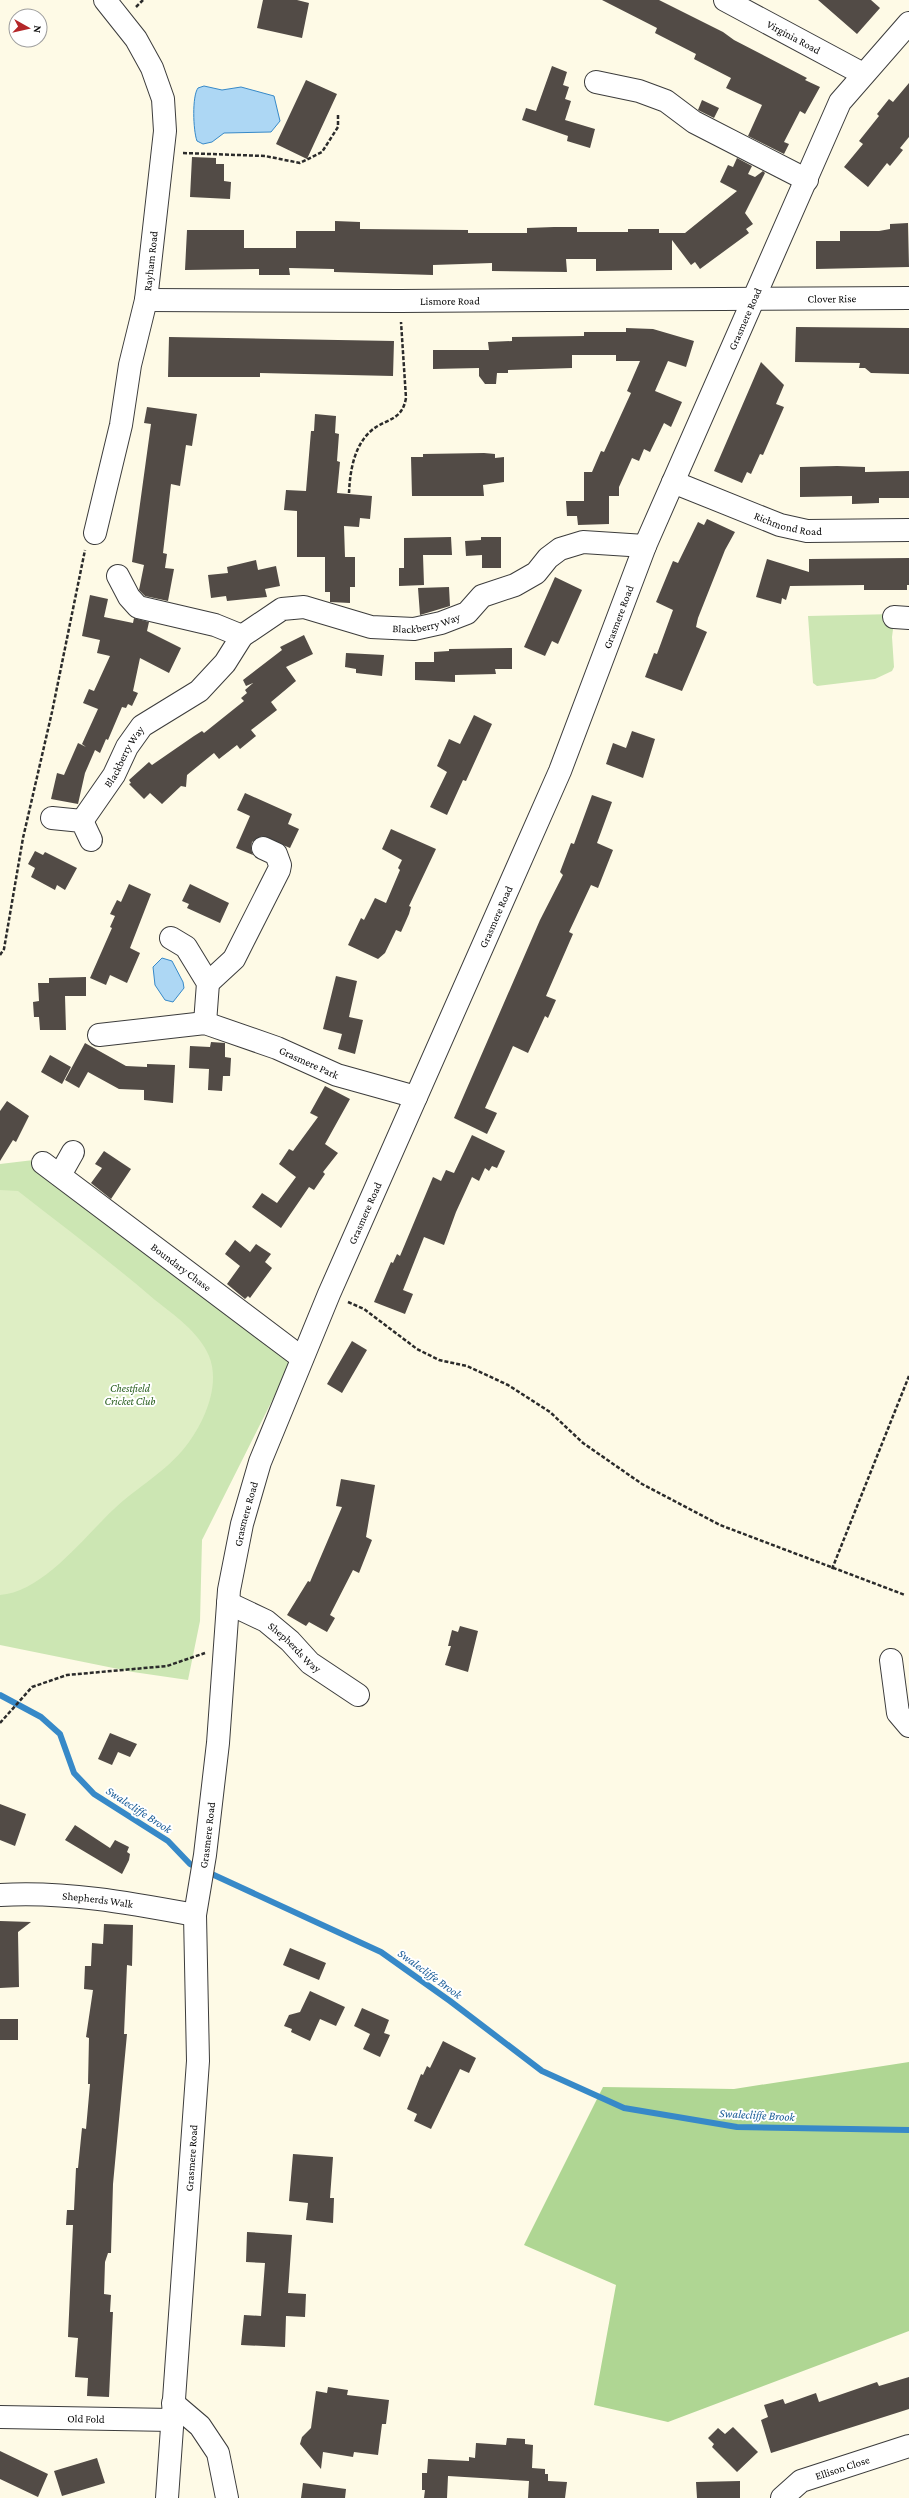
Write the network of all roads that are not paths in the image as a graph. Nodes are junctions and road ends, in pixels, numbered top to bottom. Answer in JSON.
{"nodes":[{"id":1,"x":105,"y":0,"type":"edge"},
{"id":2,"x":725,"y":0,"type":"edge"},
{"id":3,"x":909,"y":23,"type":"edge"},
{"id":4,"x":862,"y":74,"type":"junction"},
{"id":5,"x":596,"y":82,"type":"dead end"},
{"id":6,"x":807,"y":180,"type":"junction"},
{"id":7,"x":909,"y":298,"type":"edge"},
{"id":8,"x":146,"y":300,"type":"junction"},
{"id":9,"x":754,"y":300,"type":"junction"},
{"id":10,"x":673,"y":482,"type":"junction"},
{"id":11,"x":909,"y":530,"type":"edge"},
{"id":12,"x":91,"y":537,"type":"road end"},
{"id":13,"x":645,"y":546,"type":"junction"},
{"id":14,"x":118,"y":576,"type":"dead end"},
{"id":15,"x":242,"y":636,"type":"junction"},
{"id":16,"x":52,"y":818,"type":"dead end"},
{"id":17,"x":263,"y":848,"type":"dead end"},
{"id":18,"x":171,"y":938,"type":"dead end"},
{"id":19,"x":208,"y":983,"type":"junction"},
{"id":20,"x":204,"y":1023,"type":"junction"},
{"id":21,"x":99,"y":1035,"type":"dead end"},
{"id":22,"x":416,"y":1097,"type":"junction"},
{"id":23,"x":73,"y":1152,"type":"dead end"},
{"id":24,"x":43,"y":1162,"type":"dead end"},
{"id":25,"x":60,"y":1175,"type":"junction"},
{"id":26,"x":302,"y":1358,"type":"junction"},
{"id":27,"x":228,"y":1604,"type":"junction"},
{"id":28,"x":891,"y":1660,"type":"dead end"},
{"id":29,"x":358,"y":1695,"type":"dead end"},
{"id":30,"x":909,"y":1726,"type":"edge"},
{"id":31,"x":0,"y":1895,"type":"edge"},
{"id":32,"x":195,"y":1915,"type":"junction"},
{"id":33,"x":172,"y":2412,"type":"junction"},
{"id":34,"x":0,"y":2417,"type":"edge"},
{"id":35,"x":909,"y":2446,"type":"edge"},
{"id":36,"x":167,"y":2498,"type":"edge"},
{"id":37,"x":227,"y":2498,"type":"edge"},
{"id":38,"x":782,"y":2498,"type":"edge"}],
"edges":[{"from":1,"to":8,"type":"street","name":"Rayham Road"},
{"from":2,"to":4,"type":"street","name":"Virginia Road"},
{"from":3,"to":4,"type":"street","name":"Grasmere Road"},
{"from":4,"to":6,"type":"street","name":"Grasmere Road"},
{"from":5,"to":6,"type":"street"},
{"from":6,"to":9,"type":"street","name":"Grasmere Road"},
{"from":7,"to":9,"type":"street","name":"Clover Rise"},
{"from":8,"to":9,"type":"street","name":"Lismore Road"},
{"from":8,"to":12,"type":"street","name":"Rayham Road"},
{"from":9,"to":10,"type":"street","name":"Grasmere Road"},
{"from":10,"to":11,"type":"street","name":"Richmond Road"},
{"from":10,"to":13,"type":"street","name":"Grasmere Road"},
{"from":13,"to":15,"type":"street","name":"Blackberry Way"},
{"from":13,"to":22,"type":"street","name":"Grasmere Road"},
{"from":14,"to":15,"type":"street"},
{"from":15,"to":16,"type":"street","name":"Blackberry Way"},
{"from":17,"to":19,"type":"street"},
{"from":18,"to":19,"type":"street"},
{"from":19,"to":20,"type":"street"},
{"from":20,"to":21,"type":"street","name":"Grasmere Park"},
{"from":20,"to":22,"type":"street","name":"Grasmere Park"},
{"from":22,"to":26,"type":"street","name":"Grasmere Road"},
{"from":23,"to":25,"type":"street"},
{"from":24,"to":25,"type":"street","name":"Boundary Chase"},
{"from":25,"to":26,"type":"street","name":"Boundary Chase"},
{"from":26,"to":27,"type":"street","name":"Grasmere Road"},
{"from":27,"to":29,"type":"street","name":"Shepherds Way"},
{"from":27,"to":32,"type":"street","name":"Grasmere Road"},
{"from":28,"to":30,"type":"street"},
{"from":31,"to":32,"type":"street","name":"Shepherds Walk"},
{"from":32,"to":33,"type":"street","name":"Grasmere Road"},
{"from":33,"to":34,"type":"street","name":"Old Fold"},
{"from":33,"to":36,"type":"street","name":"Grasmere Road"},
{"from":33,"to":37,"type":"street"},
{"from":35,"to":38,"type":"street","name":"Ellison Close"}]}
